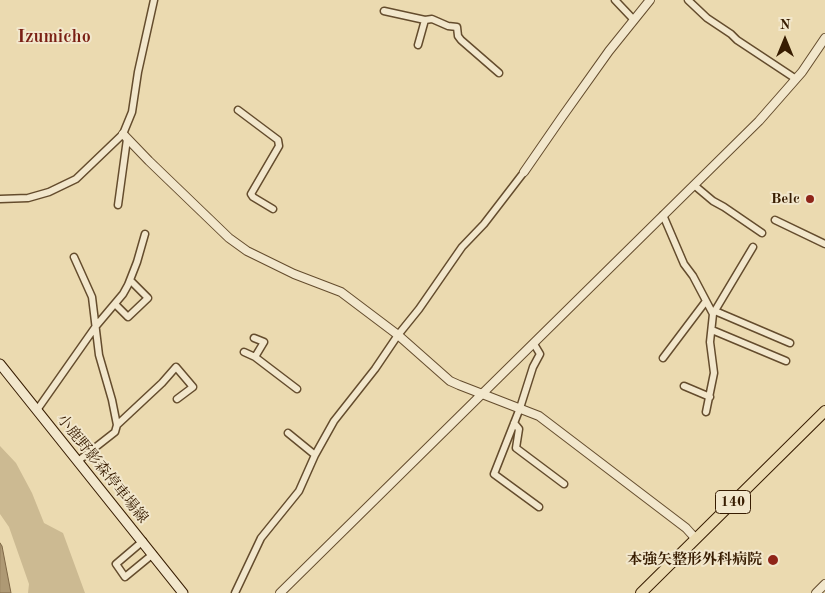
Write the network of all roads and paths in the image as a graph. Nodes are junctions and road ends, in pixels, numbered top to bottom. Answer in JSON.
{"nodes":[{"id":1,"x":154,"y":0,"type":"edge"},
{"id":2,"x":615,"y":0,"type":"edge"},
{"id":3,"x":650,"y":0,"type":"edge"},
{"id":4,"x":688,"y":0,"type":"edge"},
{"id":5,"x":384,"y":11,"type":"dead end"},
{"id":6,"x":425,"y":20,"type":"junction"},
{"id":7,"x":634,"y":20,"type":"junction"},
{"id":8,"x":825,"y":38,"type":"edge"},
{"id":9,"x":418,"y":45,"type":"dead end"},
{"id":10,"x":499,"y":74,"type":"dead end"},
{"id":11,"x":796,"y":79,"type":"junction"},
{"id":12,"x":238,"y":110,"type":"dead end"},
{"id":13,"x":125,"y":136,"type":"junction"},
{"id":14,"x":524,"y":172,"type":"joint"},
{"id":15,"x":694,"y":185,"type":"junction"},
{"id":16,"x":0,"y":199,"type":"edge"},
{"id":17,"x":118,"y":204,"type":"dead end"},
{"id":18,"x":273,"y":209,"type":"dead end"},
{"id":19,"x":662,"y":215,"type":"junction"},
{"id":20,"x":775,"y":220,"type":"dead end"},
{"id":21,"x":762,"y":233,"type":"dead end"},
{"id":22,"x":144,"y":234,"type":"dead end"},
{"id":23,"x":825,"y":244,"type":"edge"},
{"id":24,"x":753,"y":247,"type":"dead end"},
{"id":25,"x":74,"y":256,"type":"dead end"},
{"id":26,"x":130,"y":280,"type":"junction"},
{"id":27,"x":706,"y":301,"type":"junction"},
{"id":28,"x":114,"y":304,"type":"junction"},
{"id":29,"x":714,"y":313,"type":"junction"},
{"id":30,"x":96,"y":326,"type":"junction"},
{"id":31,"x":712,"y":330,"type":"junction"},
{"id":32,"x":398,"y":335,"type":"junction"},
{"id":33,"x":254,"y":338,"type":"dead end"},
{"id":34,"x":534,"y":344,"type":"junction"},
{"id":35,"x":790,"y":344,"type":"dead end"},
{"id":36,"x":244,"y":352,"type":"dead end"},
{"id":37,"x":255,"y":357,"type":"junction"},
{"id":38,"x":663,"y":358,"type":"dead end"},
{"id":39,"x":786,"y":361,"type":"dead end"},
{"id":40,"x":0,"y":364,"type":"edge"},
{"id":41,"x":684,"y":386,"type":"dead end"},
{"id":42,"x":297,"y":389,"type":"dead end"},
{"id":43,"x":482,"y":394,"type":"junction"},
{"id":44,"x":710,"y":397,"type":"junction"},
{"id":45,"x":177,"y":399,"type":"dead end"},
{"id":46,"x":520,"y":408,"type":"junction"},
{"id":47,"x":37,"y":410,"type":"junction"},
{"id":48,"x":706,"y":412,"type":"dead end"},
{"id":49,"x":825,"y":412,"type":"edge"},
{"id":50,"x":514,"y":423,"type":"junction"},
{"id":51,"x":117,"y":425,"type":"junction"},
{"id":52,"x":288,"y":432,"type":"dead end"},
{"id":53,"x":315,"y":454,"type":"junction"},
{"id":54,"x":78,"y":461,"type":"junction"},
{"id":55,"x":564,"y":484,"type":"dead end"},
{"id":56,"x":539,"y":507,"type":"dead end"},
{"id":57,"x":696,"y":539,"type":"junction"},
{"id":58,"x":143,"y":541,"type":"junction"},
{"id":59,"x":152,"y":554,"type":"junction"},
{"id":60,"x":825,"y":584,"type":"edge"},
{"id":61,"x":819,"y":592,"type":"edge"},
{"id":62,"x":183,"y":593,"type":"edge"},
{"id":63,"x":235,"y":593,"type":"edge"},
{"id":64,"x":280,"y":593,"type":"edge"},
{"id":65,"x":642,"y":593,"type":"edge"}],
"edges":[{"from":1,"to":13,"type":"street"},
{"from":2,"to":7,"type":"street"},
{"from":3,"to":7,"type":"street"},
{"from":4,"to":11,"type":"street"},
{"from":5,"to":6,"type":"street"},
{"from":6,"to":9,"type":"street"},
{"from":6,"to":10,"type":"street"},
{"from":7,"to":14,"type":"street"},
{"from":8,"to":11,"type":"street"},
{"from":11,"to":15,"type":"street"},
{"from":12,"to":18,"type":"street"},
{"from":13,"to":16,"type":"street"},
{"from":13,"to":17,"type":"street"},
{"from":13,"to":32,"type":"street"},
{"from":14,"to":32,"type":"street"},
{"from":15,"to":19,"type":"street"},
{"from":15,"to":21,"type":"street"},
{"from":19,"to":27,"type":"street"},
{"from":19,"to":34,"type":"street"},
{"from":20,"to":23,"type":"street"},
{"from":22,"to":26,"type":"street"},
{"from":24,"to":29,"type":"street"},
{"from":25,"to":30,"type":"street"},
{"from":26,"to":28,"type":"street"},
{"from":26,"to":28,"type":"street"},
{"from":27,"to":29,"type":"street"},
{"from":27,"to":38,"type":"street"},
{"from":28,"to":30,"type":"street"},
{"from":29,"to":31,"type":"street"},
{"from":29,"to":35,"type":"street"},
{"from":30,"to":47,"type":"street"},
{"from":30,"to":51,"type":"street"},
{"from":31,"to":39,"type":"street"},
{"from":31,"to":44,"type":"street"},
{"from":32,"to":43,"type":"street"},
{"from":32,"to":53,"type":"street"},
{"from":33,"to":37,"type":"street"},
{"from":34,"to":43,"type":"street"},
{"from":34,"to":46,"type":"street"},
{"from":36,"to":37,"type":"street"},
{"from":37,"to":42,"type":"street"},
{"from":40,"to":47,"type":"main road","name":"小鹿野影森停車場線"},
{"from":41,"to":44,"type":"street"},
{"from":43,"to":46,"type":"street"},
{"from":43,"to":64,"type":"street"},
{"from":44,"to":48,"type":"street"},
{"from":45,"to":51,"type":"street"},
{"from":46,"to":50,"type":"street"},
{"from":46,"to":57,"type":"street"},
{"from":47,"to":54,"type":"main road","name":"小鹿野影森停車場線"},
{"from":49,"to":57,"type":"highway","number":"140"},
{"from":50,"to":55,"type":"street"},
{"from":50,"to":56,"type":"street"},
{"from":51,"to":54,"type":"street"},
{"from":52,"to":53,"type":"street"},
{"from":53,"to":63,"type":"street"},
{"from":54,"to":58,"type":"main road","name":"小鹿野影森停車場線"},
{"from":57,"to":65,"type":"highway","number":"140"},
{"from":58,"to":59,"type":"main road","name":"小鹿野影森停車場線"},
{"from":58,"to":59,"type":"street"},
{"from":59,"to":62,"type":"main road","name":"小鹿野影森停車場線"},
{"from":60,"to":61,"type":"street"}]}
